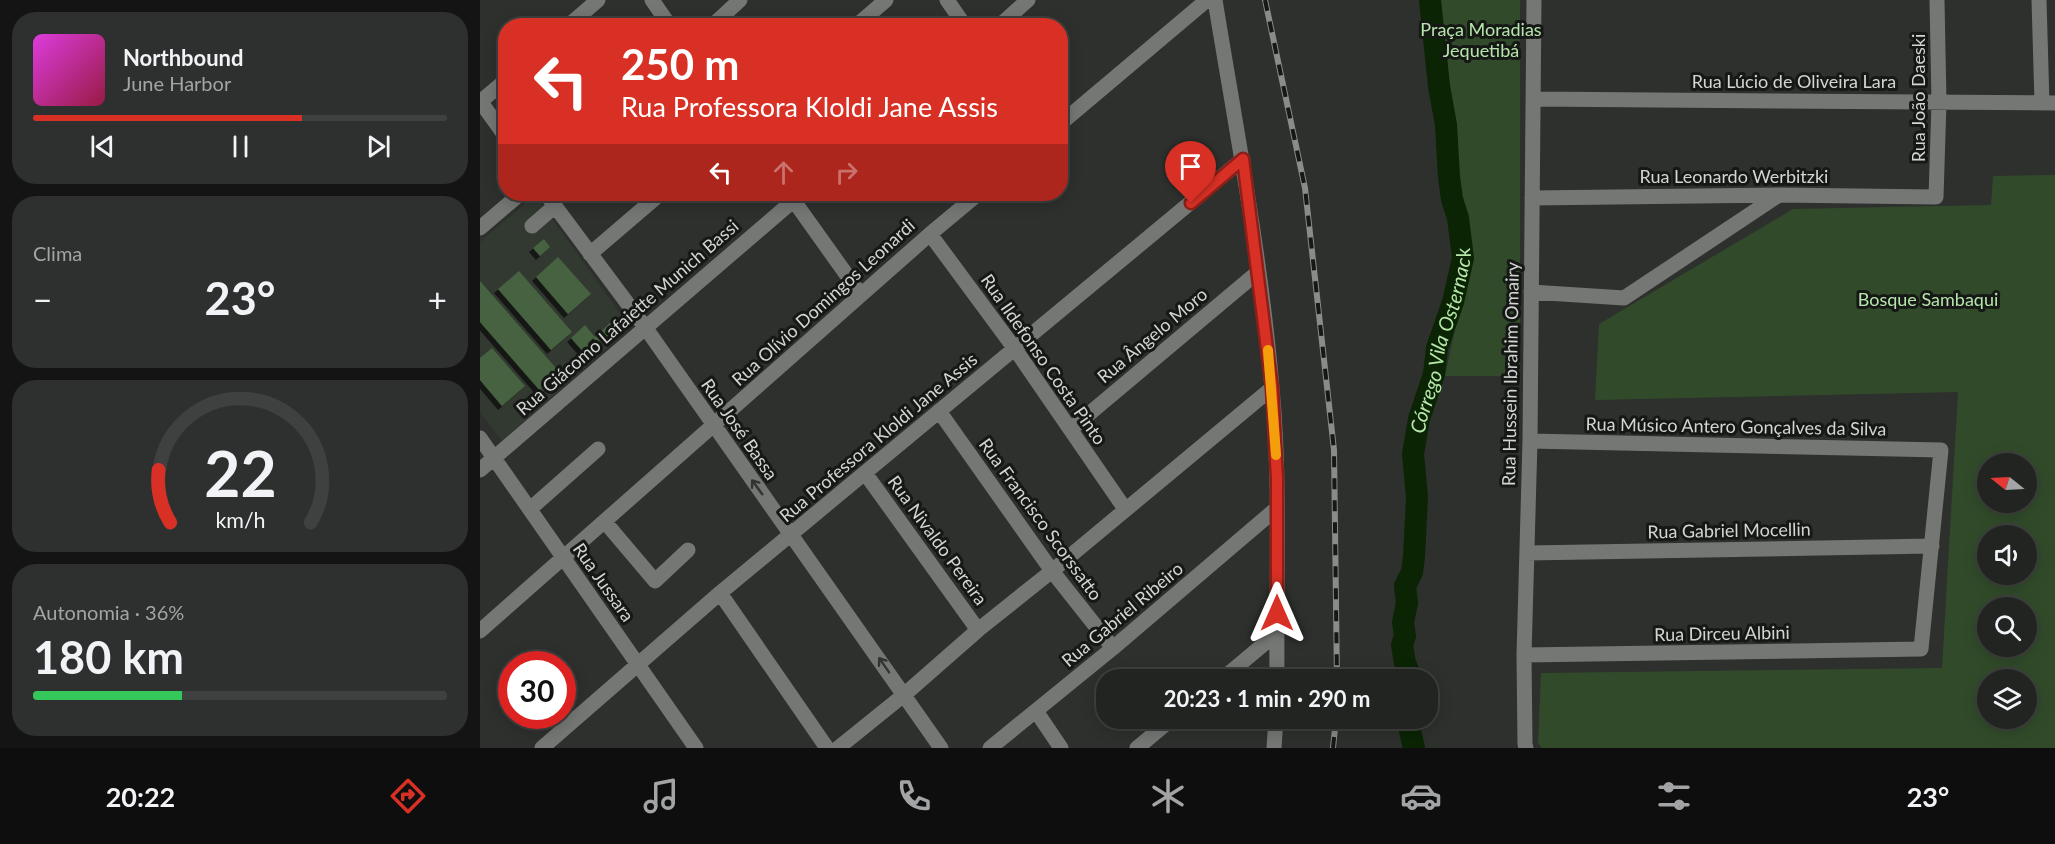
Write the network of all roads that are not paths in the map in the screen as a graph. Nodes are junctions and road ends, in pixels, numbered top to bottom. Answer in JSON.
{"nodes":[{"id":1,"x":598,"y":0,"type":"edge"},
{"id":2,"x":652,"y":0,"type":"edge"},
{"id":3,"x":740,"y":0,"type":"edge"},
{"id":4,"x":886,"y":0,"type":"edge"},
{"id":5,"x":947,"y":0,"type":"edge"},
{"id":6,"x":1028,"y":0,"type":"edge"},
{"id":7,"x":1207,"y":0,"type":"edge"},
{"id":8,"x":1215,"y":0,"type":"edge"},
{"id":9,"x":1534,"y":0,"type":"edge"},
{"id":10,"x":1937,"y":0,"type":"edge"},
{"id":11,"x":2039,"y":0,"type":"edge"},
{"id":12,"x":577,"y":18,"type":"edge"},
{"id":13,"x":664,"y":18,"type":"edge"},
{"id":14,"x":721,"y":18,"type":"edge"},
{"id":15,"x":865,"y":18,"type":"edge"},
{"id":16,"x":959,"y":18,"type":"edge"},
{"id":17,"x":1008,"y":18,"type":"edge"},
{"id":18,"x":498,"y":87,"type":"edge"},
{"id":19,"x":1533,"y":99,"type":"junction"},
{"id":20,"x":480,"y":102,"type":"edge"},
{"id":21,"x":1939,"y":102,"type":"junction"},
{"id":22,"x":2049,"y":103,"type":"edge"},
{"id":23,"x":1068,"y":117,"type":"edge"},
{"id":24,"x":498,"y":126,"type":"edge"},
{"id":25,"x":1243,"y":159,"type":"junction"},
{"id":26,"x":1779,"y":195,"type":"junction"},
{"id":27,"x":1936,"y":197,"type":"joint"},
{"id":28,"x":1532,"y":198,"type":"junction"},
{"id":29,"x":512,"y":201,"type":"edge"},
{"id":30,"x":550,"y":201,"type":"edge"},
{"id":31,"x":552,"y":201,"type":"edge"},
{"id":32,"x":652,"y":201,"type":"edge"},
{"id":33,"x":788,"y":201,"type":"edge"},
{"id":34,"x":799,"y":201,"type":"edge"},
{"id":35,"x":970,"y":201,"type":"edge"},
{"id":36,"x":532,"y":226,"type":"dead end"},
{"id":37,"x":480,"y":228,"type":"edge"},
{"id":38,"x":930,"y":234,"type":"junction"},
{"id":39,"x":590,"y":254,"type":"junction"},
{"id":40,"x":1258,"y":272,"type":"junction"},
{"id":41,"x":1531,"y":292,"type":"junction"},
{"id":42,"x":861,"y":295,"type":"junction"},
{"id":43,"x":645,"y":327,"type":"junction"},
{"id":44,"x":1015,"y":348,"type":"junction"},
{"id":45,"x":1272,"y":388,"type":"junction"},
{"id":46,"x":939,"y":411,"type":"junction"},
{"id":47,"x":714,"y":426,"type":"junction"},
{"id":48,"x":1071,"y":429,"type":"junction"},
{"id":49,"x":480,"y":438,"type":"edge"},
{"id":50,"x":1530,"y":441,"type":"junction"},
{"id":51,"x":598,"y":450,"type":"dead end"},
{"id":52,"x":494,"y":458,"type":"junction"},
{"id":53,"x":480,"y":470,"type":"edge"},
{"id":54,"x":865,"y":473,"type":"junction"},
{"id":55,"x":1278,"y":508,"type":"junction"},
{"id":56,"x":530,"y":509,"type":"junction"},
{"id":57,"x":1125,"y":509,"type":"junction"},
{"id":58,"x":604,"y":522,"type":"junction"},
{"id":59,"x":791,"y":534,"type":"junction"},
{"id":60,"x":1932,"y":546,"type":"junction"},
{"id":61,"x":688,"y":550,"type":"dead end"},
{"id":62,"x":1527,"y":553,"type":"junction"},
{"id":63,"x":564,"y":558,"type":"junction"},
{"id":64,"x":1052,"y":571,"type":"junction"},
{"id":65,"x":720,"y":593,"type":"junction"},
{"id":66,"x":978,"y":630,"type":"junction"},
{"id":67,"x":480,"y":631,"type":"edge"},
{"id":68,"x":1276,"y":634,"type":"junction"},
{"id":69,"x":1113,"y":648,"type":"junction"},
{"id":70,"x":1524,"y":655,"type":"junction"},
{"id":71,"x":638,"y":666,"type":"junction"},
{"id":72,"x":1234,"y":669,"type":"edge"},
{"id":73,"x":1277,"y":669,"type":"edge"},
{"id":74,"x":905,"y":694,"type":"junction"},
{"id":75,"x":1036,"y":711,"type":"junction"},
{"id":76,"x":1160,"y":729,"type":"edge"},
{"id":77,"x":1275,"y":729,"type":"edge"},
{"id":78,"x":542,"y":748,"type":"edge"},
{"id":79,"x":696,"y":748,"type":"edge"},
{"id":80,"x":827,"y":748,"type":"edge"},
{"id":81,"x":838,"y":748,"type":"edge"},
{"id":82,"x":941,"y":748,"type":"edge"},
{"id":83,"x":990,"y":748,"type":"edge"},
{"id":84,"x":1061,"y":748,"type":"edge"},
{"id":85,"x":1137,"y":748,"type":"edge"},
{"id":86,"x":1274,"y":748,"type":"edge"},
{"id":87,"x":1526,"y":748,"type":"edge"}],
"edges":[{"from":1,"to":12,"type":"street"},
{"from":2,"to":13,"type":"street"},
{"from":3,"to":14,"type":"street"},
{"from":4,"to":15,"type":"street"},
{"from":5,"to":16,"type":"street"},
{"from":6,"to":17,"type":"street"},
{"from":7,"to":23,"type":"street"},
{"from":8,"to":25,"type":"street"},
{"from":9,"to":19,"type":"street","name":"Rua Hussein Ibrahim Omairy"},
{"from":10,"to":21,"type":"street","name":"Rua João Daeski"},
{"from":11,"to":22,"type":"street"},
{"from":18,"to":20,"type":"street"},
{"from":19,"to":21,"type":"street","name":"Rua Lúcio de Oliveira Lara"},
{"from":19,"to":28,"type":"street","name":"Rua Hussein Ibrahim Omairy"},
{"from":20,"to":24,"type":"street"},
{"from":21,"to":22,"type":"street","name":"Rua Lúcio de Oliveira Lara"},
{"from":21,"to":27,"type":"street","name":"Rua João Daeski"},
{"from":25,"to":40,"type":"street"},
{"from":25,"to":44,"type":"street","name":"Rua Professora Kloldi Jane Assis"},
{"from":26,"to":27,"type":"street","name":"Rua Leonardo Werbitzki"},
{"from":26,"to":28,"type":"street","name":"Rua Leonardo Werbitzki"},
{"from":26,"to":41,"type":"street"},
{"from":28,"to":41,"type":"street","name":"Rua Hussein Ibrahim Omairy"},
{"from":29,"to":37,"type":"street"},
{"from":30,"to":36,"type":"street"},
{"from":31,"to":39,"type":"street","name":"Rua José Bassa"},
{"from":32,"to":39,"type":"street"},
{"from":33,"to":43,"type":"street","name":"Rua Giácomo Lafaiette Munich Bassi"},
{"from":34,"to":42,"type":"street"},
{"from":35,"to":38,"type":"street","name":"Rua Olívio Domingos Leonardi"},
{"from":38,"to":42,"type":"street","name":"Rua Olívio Domingos Leonardi"},
{"from":38,"to":44,"type":"street","name":"Rua Ildefonso Costa Pinto"},
{"from":39,"to":43,"type":"street","name":"Rua José Bassa"},
{"from":40,"to":45,"type":"street"},
{"from":40,"to":48,"type":"street","name":"Rua Ângelo Moro"},
{"from":41,"to":50,"type":"street","name":"Rua Hussein Ibrahim Omairy"},
{"from":42,"to":47,"type":"street","name":"Rua Olívio Domingos Leonardi"},
{"from":43,"to":47,"type":"street","name":"Rua José Bassa"},
{"from":43,"to":52,"type":"street","name":"Rua Giácomo Lafaiette Munich Bassi"},
{"from":44,"to":46,"type":"street","name":"Rua Professora Kloldi Jane Assis"},
{"from":44,"to":48,"type":"street","name":"Rua Ildefonso Costa Pinto"},
{"from":45,"to":55,"type":"street"},
{"from":45,"to":57,"type":"street"},
{"from":46,"to":54,"type":"street","name":"Rua Professora Kloldi Jane Assis"},
{"from":46,"to":64,"type":"street","name":"Rua Francisco Scorssatto"},
{"from":47,"to":58,"type":"street","name":"Rua Olívio Domingos Leonardi"},
{"from":59,"to":47,"type":"street","name":"Rua José Bassa","one_way":true},
{"from":48,"to":57,"type":"street","name":"Rua Ildefonso Costa Pinto"},
{"from":49,"to":52,"type":"street","name":"Rua Jussara"},
{"from":50,"to":60,"type":"street","name":"Rua Músico Antero Gonçalves da Silva"},
{"from":50,"to":62,"type":"street","name":"Rua Hussein Ibrahim Omairy"},
{"from":51,"to":56,"type":"street"},
{"from":52,"to":53,"type":"street","name":"Rua Giácomo Lafaiette Munich Bassi"},
{"from":52,"to":56,"type":"street","name":"Rua Jussara"},
{"from":54,"to":59,"type":"street","name":"Rua Professora Kloldi Jane Assis"},
{"from":54,"to":66,"type":"street","name":"Rua Nivaldo Pereira"},
{"from":55,"to":68,"type":"street"},
{"from":55,"to":69,"type":"street","name":"Rua Gabriel Ribeiro"},
{"from":56,"to":63,"type":"street","name":"Rua Jussara"},
{"from":57,"to":64,"type":"street"},
{"from":58,"to":61,"type":"street"},
{"from":58,"to":63,"type":"street","name":"Rua Olívio Domingos Leonardi"},
{"from":59,"to":65,"type":"street","name":"Rua Professora Kloldi Jane Assis"},
{"from":74,"to":59,"type":"street","name":"Rua José Bassa","one_way":true},
{"from":60,"to":62,"type":"street","name":"Rua Gabriel Mocellin"},
{"from":60,"to":70,"type":"street","name":"Rua Dirceu Albini"},
{"from":62,"to":70,"type":"street","name":"Rua Hussein Ibrahim Omairy"},
{"from":63,"to":67,"type":"street","name":"Rua Olívio Domingos Leonardi"},
{"from":63,"to":71,"type":"street","name":"Rua Jussara"},
{"from":64,"to":66,"type":"street"},
{"from":64,"to":69,"type":"street","name":"Rua Francisco Scorssatto"},
{"from":65,"to":71,"type":"street","name":"Rua Professora Kloldi Jane Assis"},
{"from":65,"to":80,"type":"street"},
{"from":66,"to":74,"type":"street"},
{"from":68,"to":72,"type":"street"},
{"from":68,"to":73,"type":"street"},
{"from":69,"to":75,"type":"street","name":"Rua Gabriel Ribeiro"},
{"from":70,"to":87,"type":"street","name":"Rua Hussein Ibrahim Omairy"},
{"from":71,"to":78,"type":"street","name":"Rua Professora Kloldi Jane Assis"},
{"from":71,"to":79,"type":"street","name":"Rua Jussara"},
{"from":74,"to":81,"type":"street"},
{"from":74,"to":82,"type":"street","name":"Rua José Bassa"},
{"from":75,"to":83,"type":"street","name":"Rua Gabriel Ribeiro"},
{"from":75,"to":84,"type":"street"},
{"from":76,"to":85,"type":"street"},
{"from":77,"to":86,"type":"street"}]}
